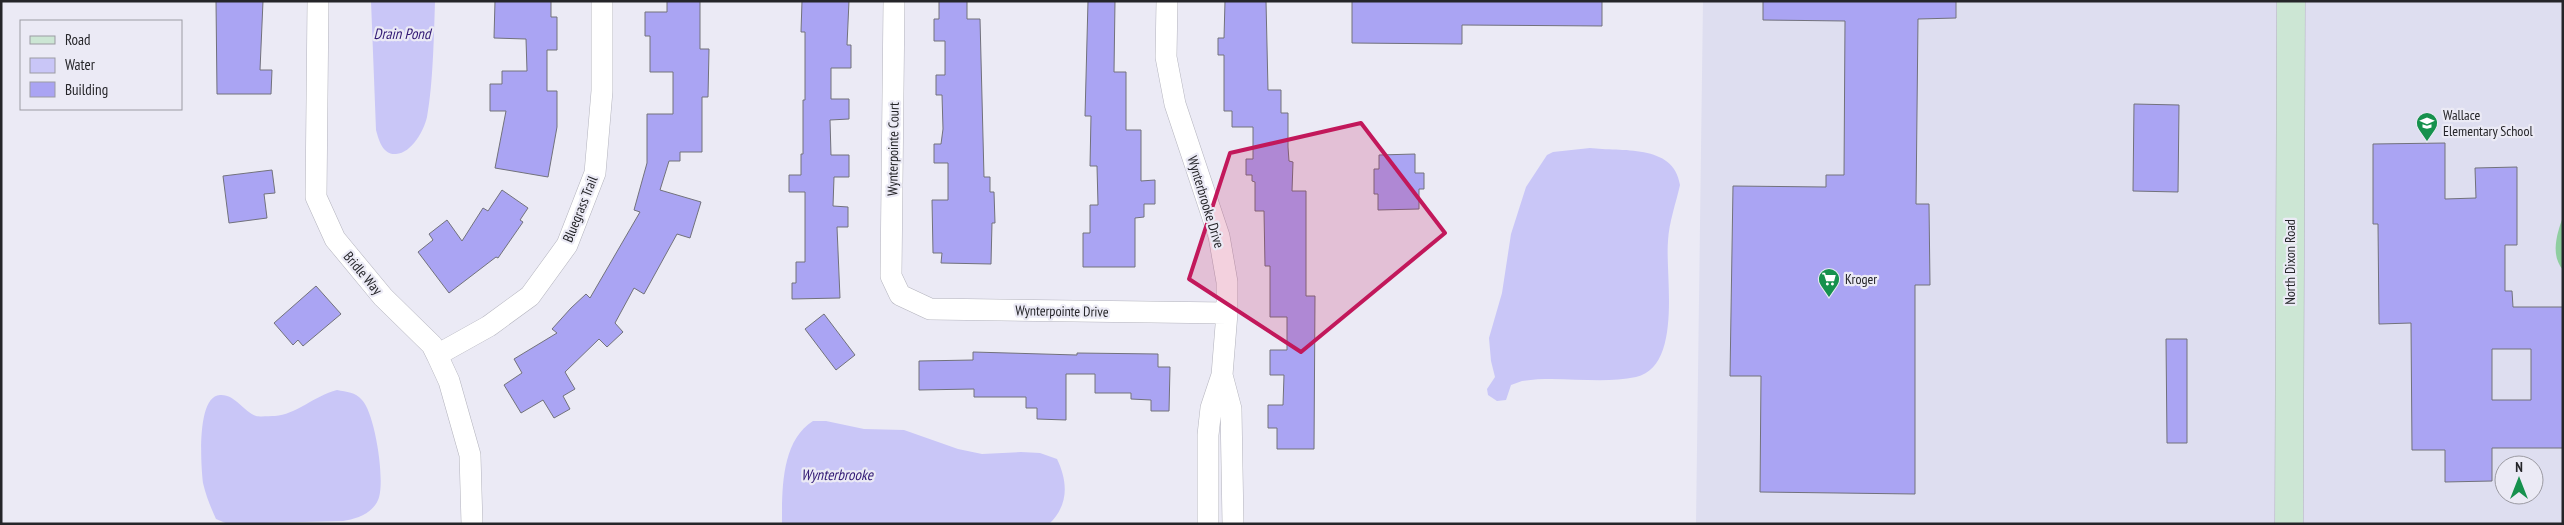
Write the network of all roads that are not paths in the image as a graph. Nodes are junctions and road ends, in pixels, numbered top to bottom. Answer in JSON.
{"nodes":[{"id":1,"x":318,"y":1,"type":"edge"},
{"id":2,"x":602,"y":1,"type":"edge"},
{"id":3,"x":894,"y":1,"type":"edge"},
{"id":4,"x":1167,"y":1,"type":"edge"},
{"id":5,"x":2291,"y":1,"type":"edge"},
{"id":6,"x":900,"y":295,"type":"joint"},
{"id":7,"x":1227,"y":313,"type":"junction"},
{"id":8,"x":437,"y":355,"type":"junction"},
{"id":9,"x":1222,"y":375,"type":"junction"},
{"id":10,"x":472,"y":524,"type":"edge"},
{"id":11,"x":1208,"y":524,"type":"edge"},
{"id":12,"x":1233,"y":524,"type":"edge"},
{"id":13,"x":2289,"y":524,"type":"edge"}],
"edges":[{"from":1,"to":8,"type":"street","name":"Bridle Way"},
{"from":2,"to":8,"type":"street","name":"Bluegrass Trail"},
{"from":3,"to":6,"type":"street","name":"Wynterpointe Court"},
{"from":4,"to":7,"type":"street","name":"Wynterbrooke Drive"},
{"from":5,"to":13,"type":"main road","name":"North Dixon Road"},
{"from":6,"to":7,"type":"street","name":"Wynterpointe Drive"},
{"from":7,"to":9,"type":"street","name":"Wynterbrooke Drive"},
{"from":8,"to":10,"type":"street","name":"Bridle Way"},
{"from":9,"to":11,"type":"street"},
{"from":9,"to":12,"type":"street","name":"Wynterbrooke Drive"}]}
